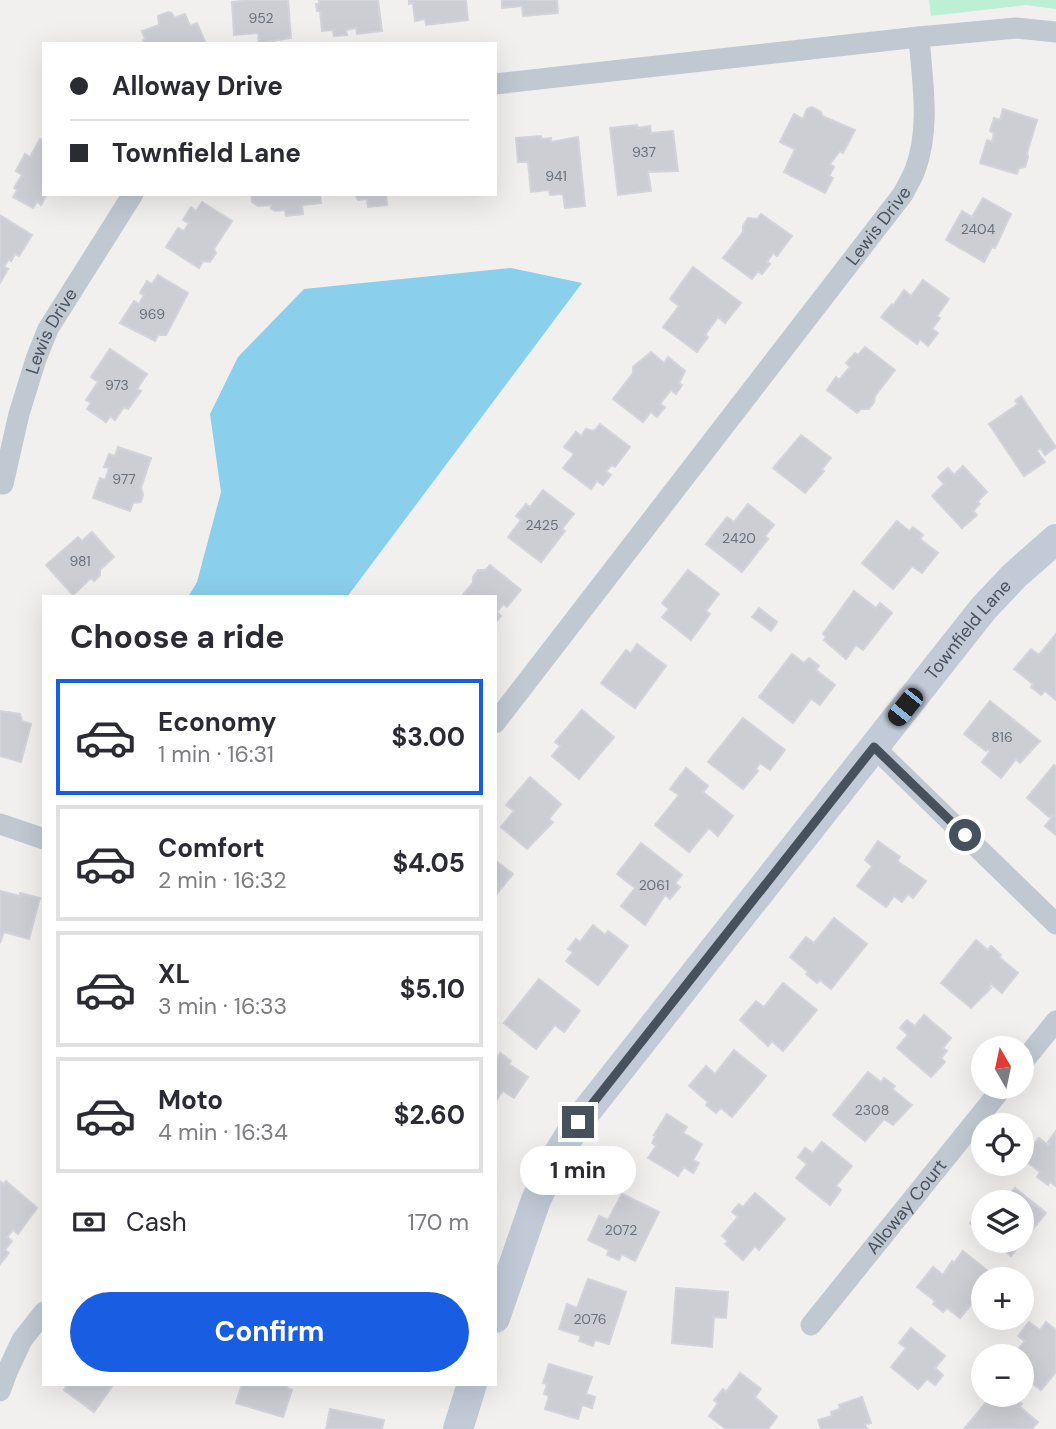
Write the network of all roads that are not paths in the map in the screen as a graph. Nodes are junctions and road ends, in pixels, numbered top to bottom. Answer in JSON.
{"nodes":[{"id":1,"x":1056,"y":32,"type":"edge"},
{"id":2,"x":919,"y":37,"type":"junction"},
{"id":3,"x":497,"y":84,"type":"edge"},
{"id":4,"x":132,"y":196,"type":"edge"},
{"id":5,"x":3,"y":484,"type":"dead end"},
{"id":6,"x":1056,"y":539,"type":"edge"},
{"id":7,"x":497,"y":720,"type":"edge"},
{"id":8,"x":874,"y":747,"type":"junction"},
{"id":9,"x":0,"y":824,"type":"edge"},
{"id":10,"x":42,"y":838,"type":"edge"},
{"id":11,"x":1056,"y":924,"type":"edge"},
{"id":12,"x":1056,"y":1021,"type":"edge"},
{"id":13,"x":1034,"y":1048,"type":"edge"},
{"id":14,"x":993,"y":1099,"type":"edge"},
{"id":15,"x":497,"y":1312,"type":"edge"},
{"id":16,"x":42,"y":1315,"type":"edge"},
{"id":17,"x":811,"y":1325,"type":"dead end"},
{"id":18,"x":471,"y":1386,"type":"edge"},
{"id":19,"x":0,"y":1391,"type":"edge"},
{"id":20,"x":458,"y":1429,"type":"edge"}],
"edges":[{"from":1,"to":2,"type":"street"},
{"from":2,"to":3,"type":"street"},
{"from":2,"to":7,"type":"street","name":"Lewis Drive"},
{"from":4,"to":5,"type":"street","name":"Lewis Drive"},
{"from":6,"to":8,"type":"street","name":"Townfield Lane"},
{"from":8,"to":11,"type":"street"},
{"from":8,"to":15,"type":"street","name":"Townfield Lane"},
{"from":9,"to":10,"type":"street"},
{"from":12,"to":13,"type":"street"},
{"from":14,"to":17,"type":"street","name":"Alloway Court"},
{"from":16,"to":19,"type":"street"},
{"from":18,"to":20,"type":"street"}]}
